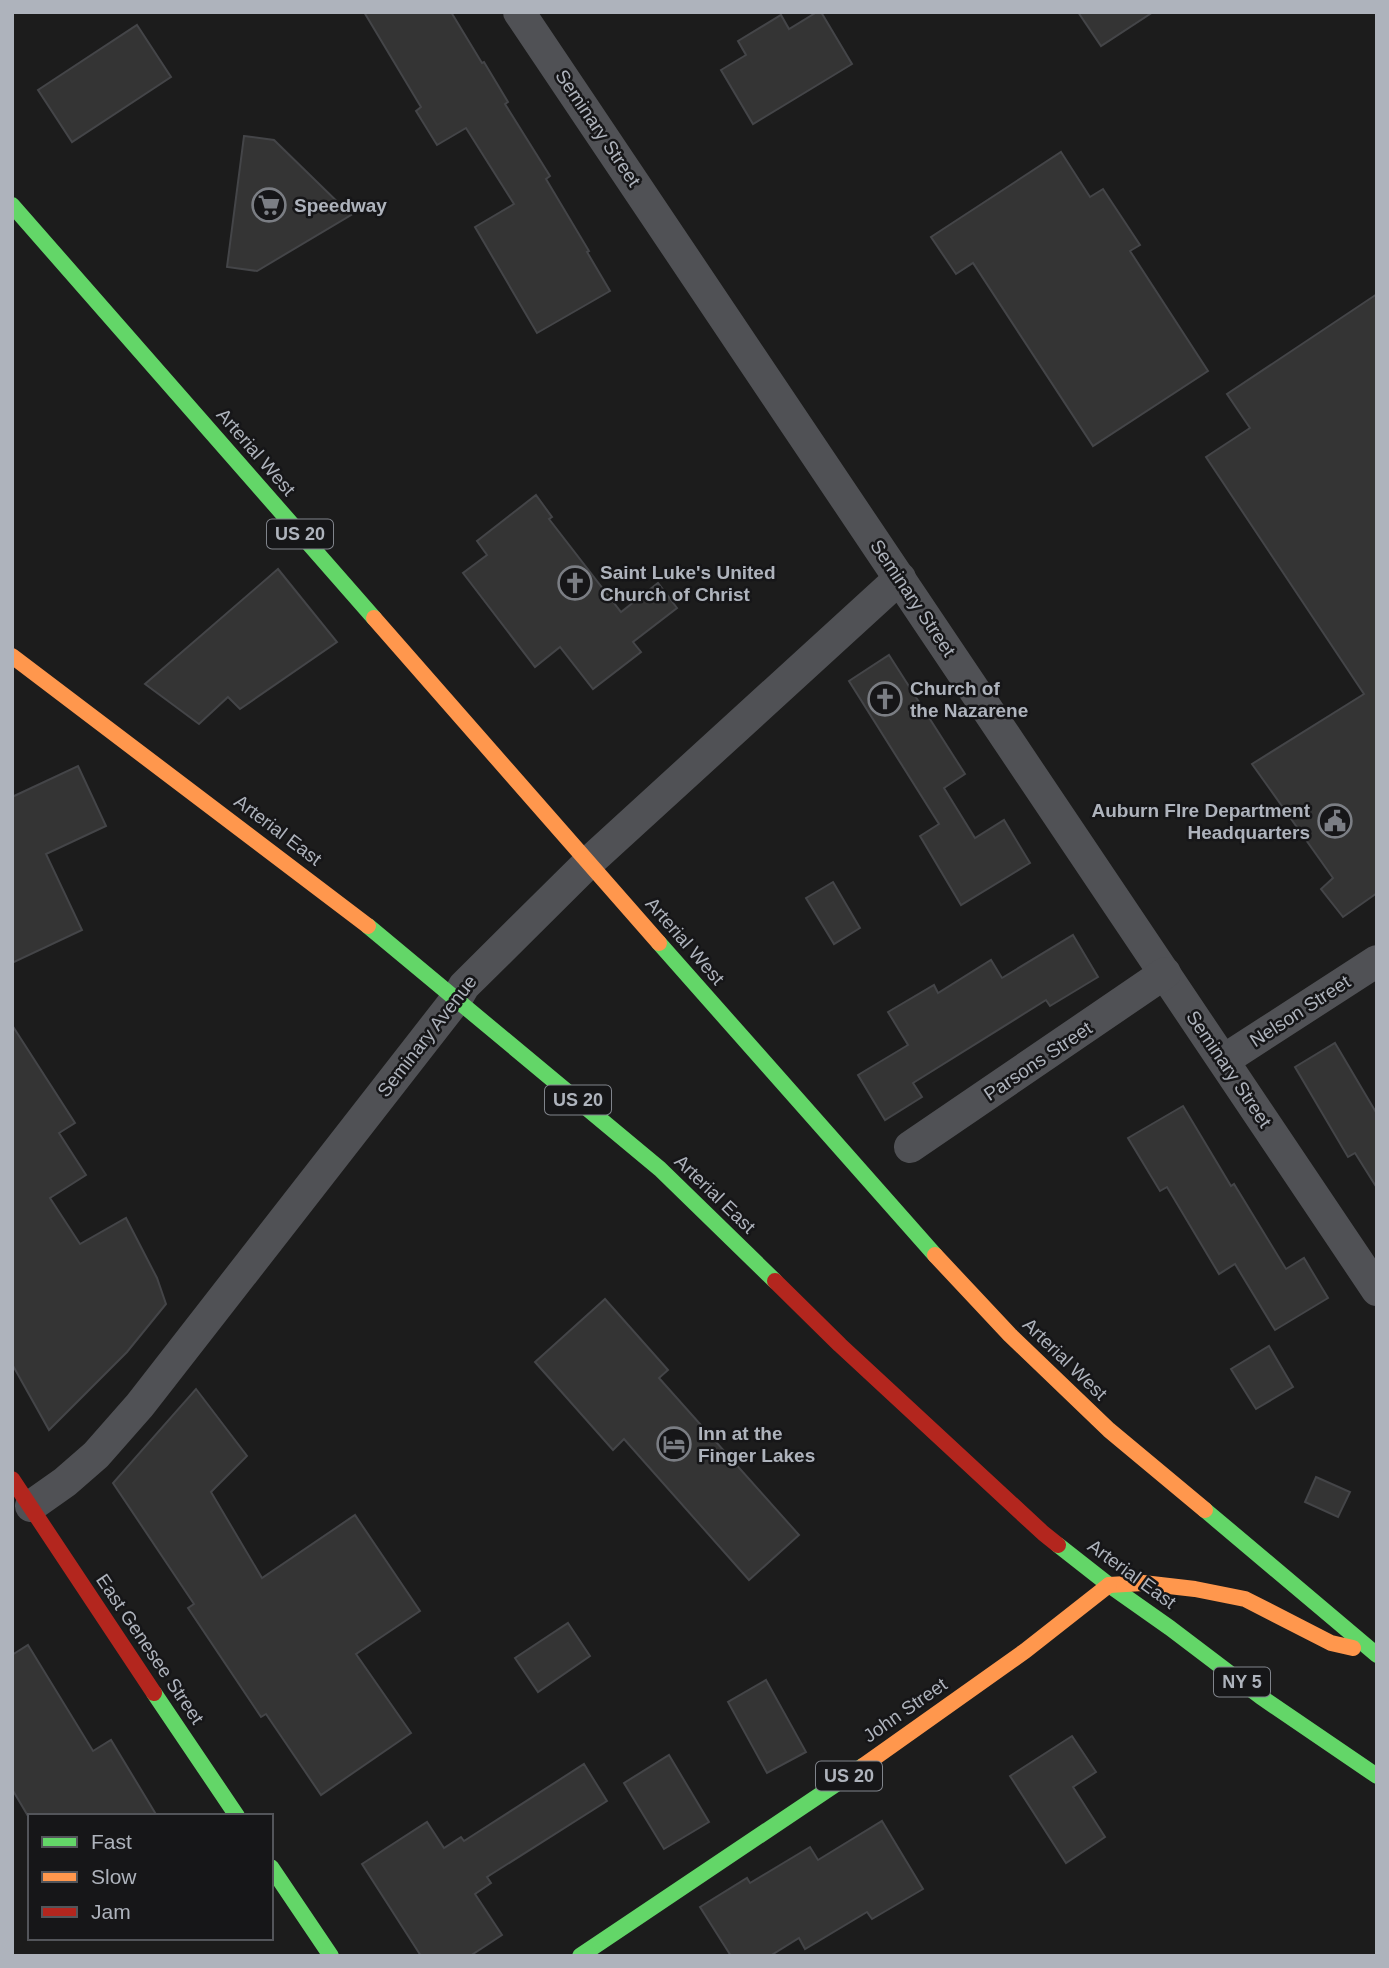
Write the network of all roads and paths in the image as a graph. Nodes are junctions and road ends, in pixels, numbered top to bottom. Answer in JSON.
{"nodes":[{"id":1,"x":519,"y":12,"type":"edge"},
{"id":2,"x":12,"y":205,"type":"edge"},
{"id":3,"x":900,"y":578,"type":"junction"},
{"id":4,"x":12,"y":656,"type":"edge"},
{"id":5,"x":588,"y":863,"type":"junction"},
{"id":6,"x":1377,"y":961,"type":"edge"},
{"id":7,"x":1165,"y":974,"type":"junction"},
{"id":8,"x":457,"y":998,"type":"junction"},
{"id":9,"x":1224,"y":1060,"type":"junction"},
{"id":10,"x":910,"y":1147,"type":"dead end"},
{"id":11,"x":1377,"y":1290,"type":"edge"},
{"id":12,"x":12,"y":1479,"type":"edge"},
{"id":13,"x":31,"y":1506,"type":"junction"},
{"id":14,"x":1109,"y":1585,"type":"junction"},
{"id":15,"x":1376,"y":1654,"type":"edge"},
{"id":16,"x":1377,"y":1776,"type":"edge"},
{"id":17,"x":236,"y":1814,"type":"edge"},
{"id":18,"x":273,"y":1870,"type":"edge"},
{"id":19,"x":331,"y":1956,"type":"edge"},
{"id":20,"x":580,"y":1956,"type":"edge"}],
"edges":[{"from":1,"to":3,"type":"street","name":"Seminary Street"},
{"from":2,"to":5,"type":"main road","name":"Arterial West","number":"US 20"},
{"from":3,"to":5,"type":"street","name":"Seminary Avenue"},
{"from":3,"to":7,"type":"street","name":"Seminary Street"},
{"from":4,"to":8,"type":"main road","name":"Arterial East","number":"US 20"},
{"from":5,"to":8,"type":"street","name":"Seminary Avenue"},
{"from":5,"to":15,"type":"main road","name":"Arterial West","number":"US 20"},
{"from":6,"to":9,"type":"street","name":"Nelson Street"},
{"from":7,"to":9,"type":"street","name":"Seminary Street"},
{"from":7,"to":10,"type":"street","name":"Parsons Street"},
{"from":8,"to":13,"type":"street","name":"Seminary Avenue"},
{"from":8,"to":14,"type":"main road","name":"Arterial East","number":"US 20"},
{"from":9,"to":11,"type":"street","name":"Seminary Street"},
{"from":12,"to":13,"type":"main road","name":"East Genesee Street"},
{"from":13,"to":17,"type":"main road","name":"East Genesee Street"},
{"from":14,"to":15,"type":"main road"},
{"from":14,"to":16,"type":"main road","name":"Arterial East","number":"NY 5"},
{"from":14,"to":20,"type":"main road","name":"John Street","number":"US 20"},
{"from":18,"to":19,"type":"main road"}]}
